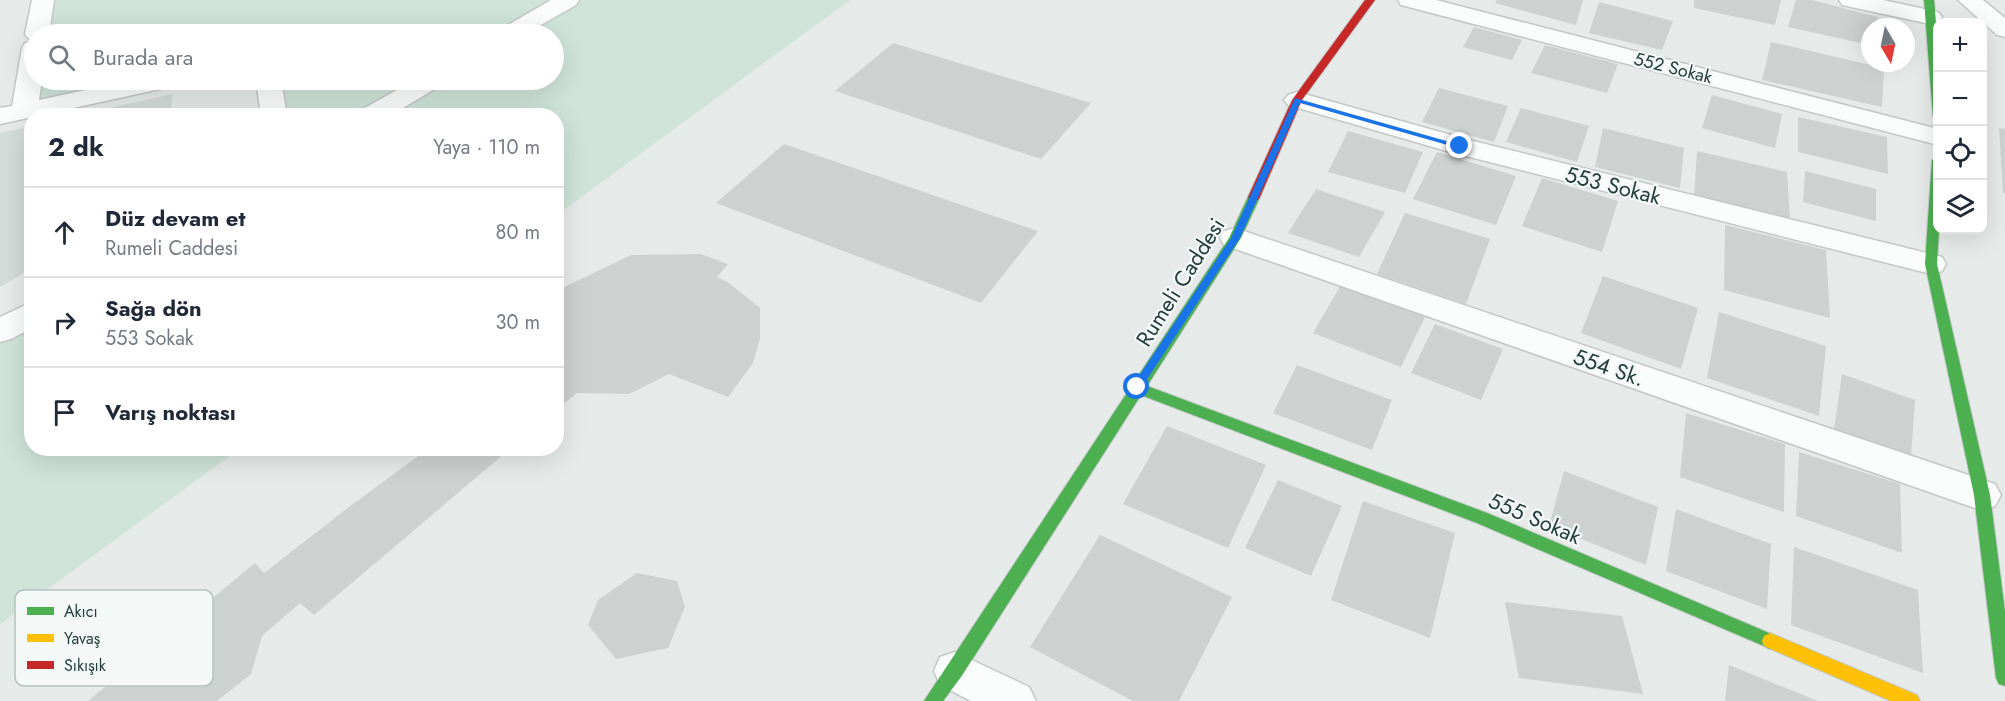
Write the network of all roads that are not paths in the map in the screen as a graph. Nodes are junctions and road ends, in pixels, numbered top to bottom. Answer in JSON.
{"nodes":[{"id":1,"x":43,"y":0,"type":"edge"},
{"id":2,"x":568,"y":0,"type":"edge"},
{"id":3,"x":1370,"y":0,"type":"edge"},
{"id":4,"x":1409,"y":0,"type":"edge"},
{"id":5,"x":1850,"y":0,"type":"edge"},
{"id":6,"x":1969,"y":0,"type":"edge"},
{"id":7,"x":1929,"y":9,"type":"edge"},
{"id":8,"x":39,"y":24,"type":"edge"},
{"id":9,"x":526,"y":24,"type":"edge"},
{"id":10,"x":2005,"y":30,"type":"edge"},
{"id":11,"x":1934,"y":72,"type":"edge"},
{"id":12,"x":24,"y":78,"type":"edge"},
{"id":13,"x":119,"y":90,"type":"edge"},
{"id":14,"x":270,"y":90,"type":"edge"},
{"id":15,"x":415,"y":90,"type":"edge"},
{"id":16,"x":1297,"y":100,"type":"junction"},
{"id":17,"x":35,"y":108,"type":"edge"},
{"id":18,"x":273,"y":108,"type":"edge"},
{"id":19,"x":384,"y":108,"type":"edge"},
{"id":20,"x":12,"y":113,"type":"edge"},
{"id":21,"x":1933,"y":136,"type":"edge"},
{"id":22,"x":1937,"y":180,"type":"edge"},
{"id":23,"x":1236,"y":238,"type":"junction"},
{"id":24,"x":1931,"y":264,"type":"junction"},
{"id":25,"x":24,"y":318,"type":"edge"},
{"id":26,"x":0,"y":332,"type":"edge"},
{"id":27,"x":1137,"y":387,"type":"junction"},
{"id":28,"x":1982,"y":495,"type":"junction"},
{"id":29,"x":2005,"y":678,"type":"edge"},
{"id":30,"x":944,"y":686,"type":"edge"},
{"id":31,"x":1014,"y":701,"type":"edge"},
{"id":32,"x":1911,"y":701,"type":"edge"}],
"edges":[{"from":1,"to":8,"type":"street"},
{"from":2,"to":9,"type":"street"},
{"from":3,"to":16,"type":"street","name":"Rumeli Caddesi"},
{"from":4,"to":21,"type":"street","name":"552 Sokak"},
{"from":5,"to":7,"type":"street"},
{"from":6,"to":10,"type":"street"},
{"from":7,"to":11,"type":"street"},
{"from":12,"to":20,"type":"street"},
{"from":13,"to":17,"type":"street"},
{"from":14,"to":18,"type":"street"},
{"from":15,"to":19,"type":"street"},
{"from":16,"to":23,"type":"street","name":"Rumeli Caddesi"},
{"from":16,"to":24,"type":"street","name":"553 Sokak"},
{"from":22,"to":24,"type":"street"},
{"from":23,"to":27,"type":"street","name":"Rumeli Caddesi"},
{"from":23,"to":28,"type":"street","name":"554 Sk."},
{"from":24,"to":28,"type":"street"},
{"from":25,"to":26,"type":"street"},
{"from":27,"to":30,"type":"street","name":"Rumeli Caddesi"},
{"from":27,"to":32,"type":"street","name":"555 Sokak"},
{"from":28,"to":29,"type":"street"},
{"from":30,"to":31,"type":"street"}]}
